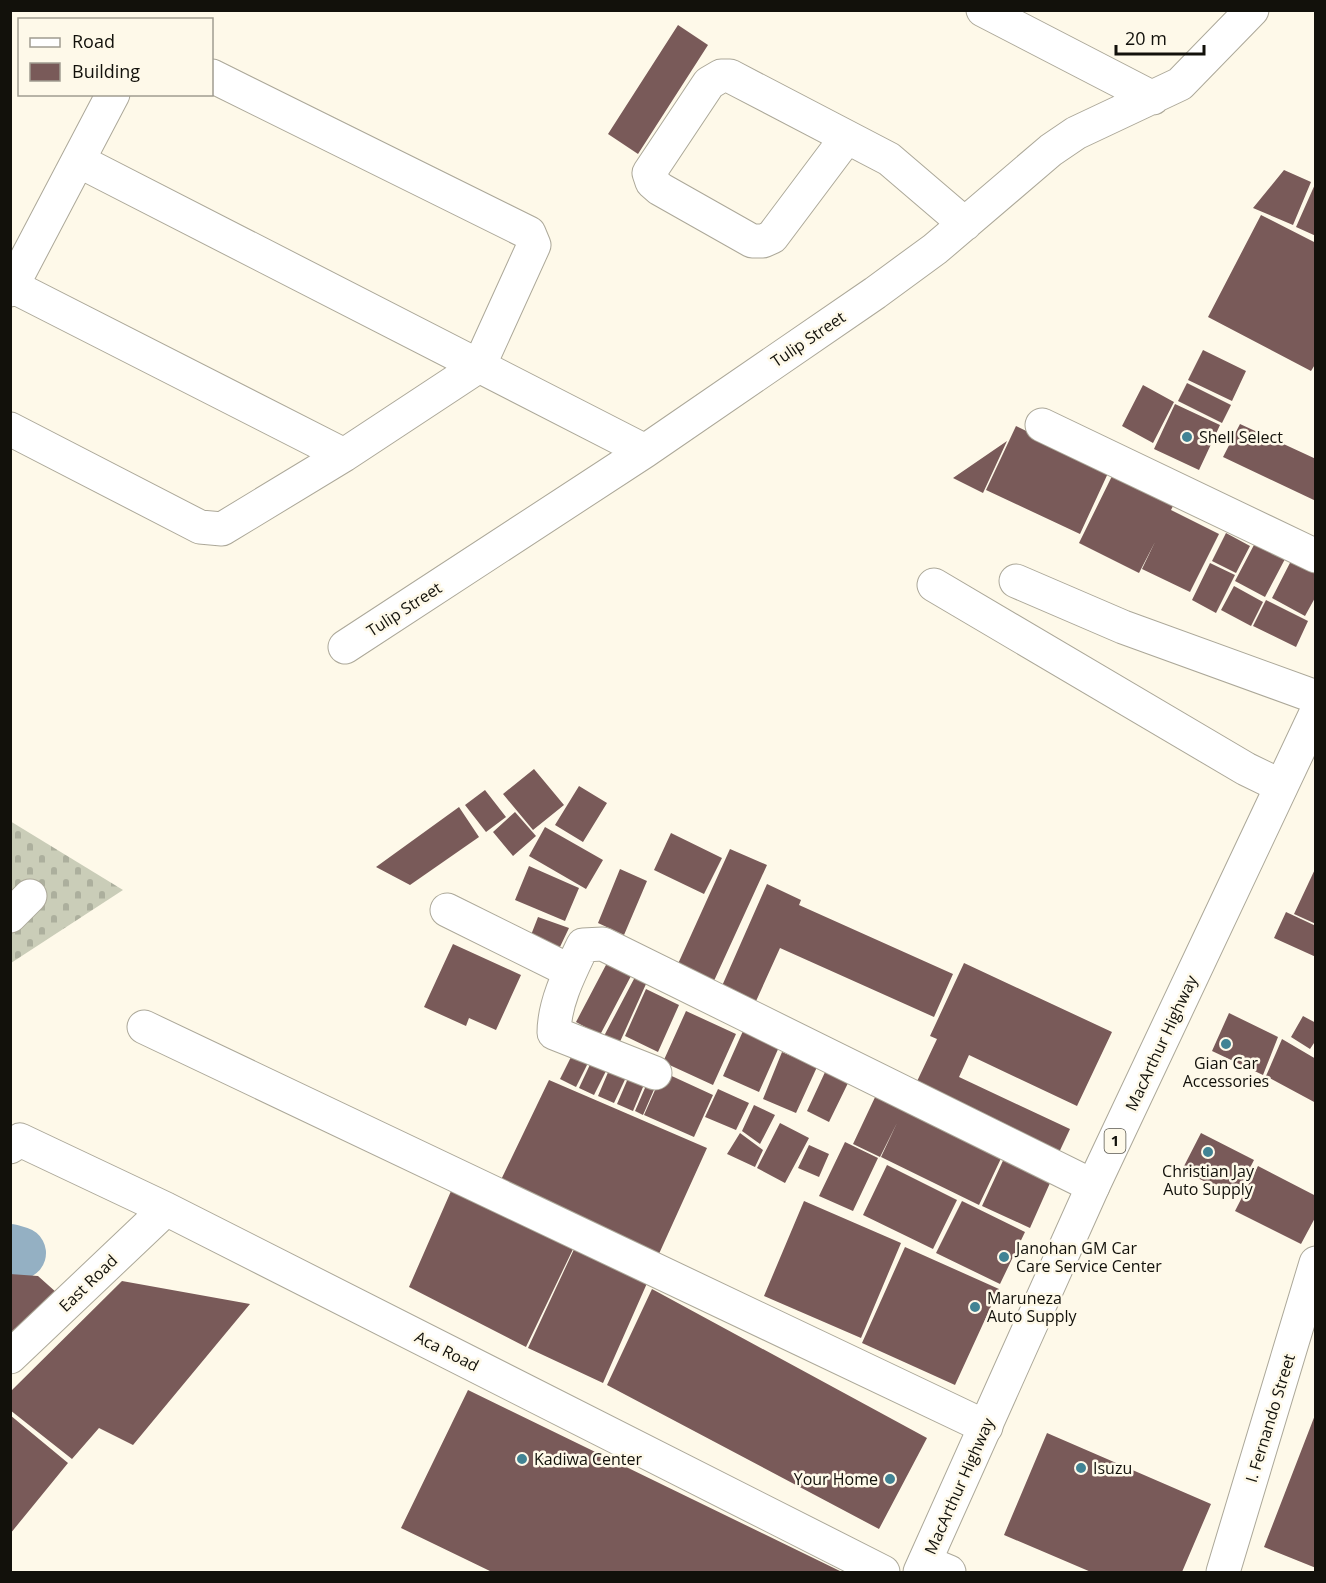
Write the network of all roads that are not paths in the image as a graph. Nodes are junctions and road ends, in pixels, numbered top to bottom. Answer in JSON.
{"nodes":[{"id":1,"x":983,"y":10,"type":"edge"},
{"id":2,"x":1252,"y":10,"type":"edge"},
{"id":3,"x":1016,"y":18,"type":"edge"},
{"id":4,"x":213,"y":76,"type":"edge"},
{"id":5,"x":112,"y":96,"type":"edge"},
{"id":6,"x":1154,"y":98,"type":"junction"},
{"id":7,"x":847,"y":137,"type":"junction"},
{"id":8,"x":80,"y":161,"type":"junction"},
{"id":9,"x":965,"y":225,"type":"junction"},
{"id":10,"x":11,"y":288,"type":"edge"},
{"id":11,"x":479,"y":366,"type":"junction"},
{"id":12,"x":1042,"y":425,"type":"dead end"},
{"id":13,"x":10,"y":429,"type":"edge"},
{"id":14,"x":645,"y":451,"type":"junction"},
{"id":15,"x":344,"y":455,"type":"junction"},
{"id":16,"x":1316,"y":556,"type":"edge"},
{"id":17,"x":1016,"y":581,"type":"dead end"},
{"id":18,"x":934,"y":585,"type":"dead end"},
{"id":19,"x":345,"y":647,"type":"dead end"},
{"id":20,"x":1316,"y":697,"type":"edge"},
{"id":21,"x":1316,"y":713,"type":"edge"},
{"id":22,"x":1281,"y":786,"type":"junction"},
{"id":23,"x":447,"y":910,"type":"dead end"},
{"id":24,"x":570,"y":971,"type":"junction"},
{"id":25,"x":144,"y":1027,"type":"dead end"},
{"id":26,"x":655,"y":1073,"type":"dead end"},
{"id":27,"x":14,"y":1141,"type":"edge"},
{"id":28,"x":1094,"y":1186,"type":"junction"},
{"id":29,"x":166,"y":1209,"type":"junction"},
{"id":30,"x":1316,"y":1263,"type":"edge"},
{"id":31,"x":10,"y":1357,"type":"edge"},
{"id":32,"x":986,"y":1427,"type":"junction"},
{"id":33,"x":931,"y":1569,"type":"edge"},
{"id":34,"x":883,"y":1572,"type":"edge"},
{"id":35,"x":1223,"y":1572,"type":"edge"}],
"edges":[{"from":1,"to":3,"type":"main road"},
{"from":2,"to":6,"type":"main road","name":"Tulip Street"},
{"from":3,"to":6,"type":"main road"},
{"from":4,"to":11,"type":"main road"},
{"from":5,"to":8,"type":"main road"},
{"from":6,"to":9,"type":"main road","name":"Tulip Street"},
{"from":7,"to":7,"type":"main road"},
{"from":7,"to":9,"type":"main road"},
{"from":8,"to":10,"type":"main road"},
{"from":8,"to":11,"type":"main road"},
{"from":9,"to":14,"type":"main road","name":"Tulip Street"},
{"from":10,"to":15,"type":"main road"},
{"from":11,"to":14,"type":"main road"},
{"from":11,"to":15,"type":"main road"},
{"from":12,"to":16,"type":"main road"},
{"from":13,"to":15,"type":"main road"},
{"from":14,"to":19,"type":"main road","name":"Tulip Street"},
{"from":17,"to":20,"type":"main road"},
{"from":18,"to":22,"type":"main road"},
{"from":21,"to":22,"type":"main road","name":"MacArthur Highway","number":"1"},
{"from":22,"to":28,"type":"main road","name":"MacArthur Highway","number":"1"},
{"from":23,"to":24,"type":"main road"},
{"from":24,"to":26,"type":"main road"},
{"from":24,"to":28,"type":"main road"},
{"from":25,"to":32,"type":"main road"},
{"from":27,"to":29,"type":"main road","name":"Aca Road"},
{"from":28,"to":32,"type":"main road","name":"MacArthur Highway","number":"1"},
{"from":29,"to":31,"type":"main road","name":"East Road"},
{"from":29,"to":34,"type":"main road","name":"Aca Road"},
{"from":30,"to":35,"type":"main road","name":"I. Fernando Street"},
{"from":32,"to":33,"type":"main road","name":"MacArthur Highway","number":"1"}]}
